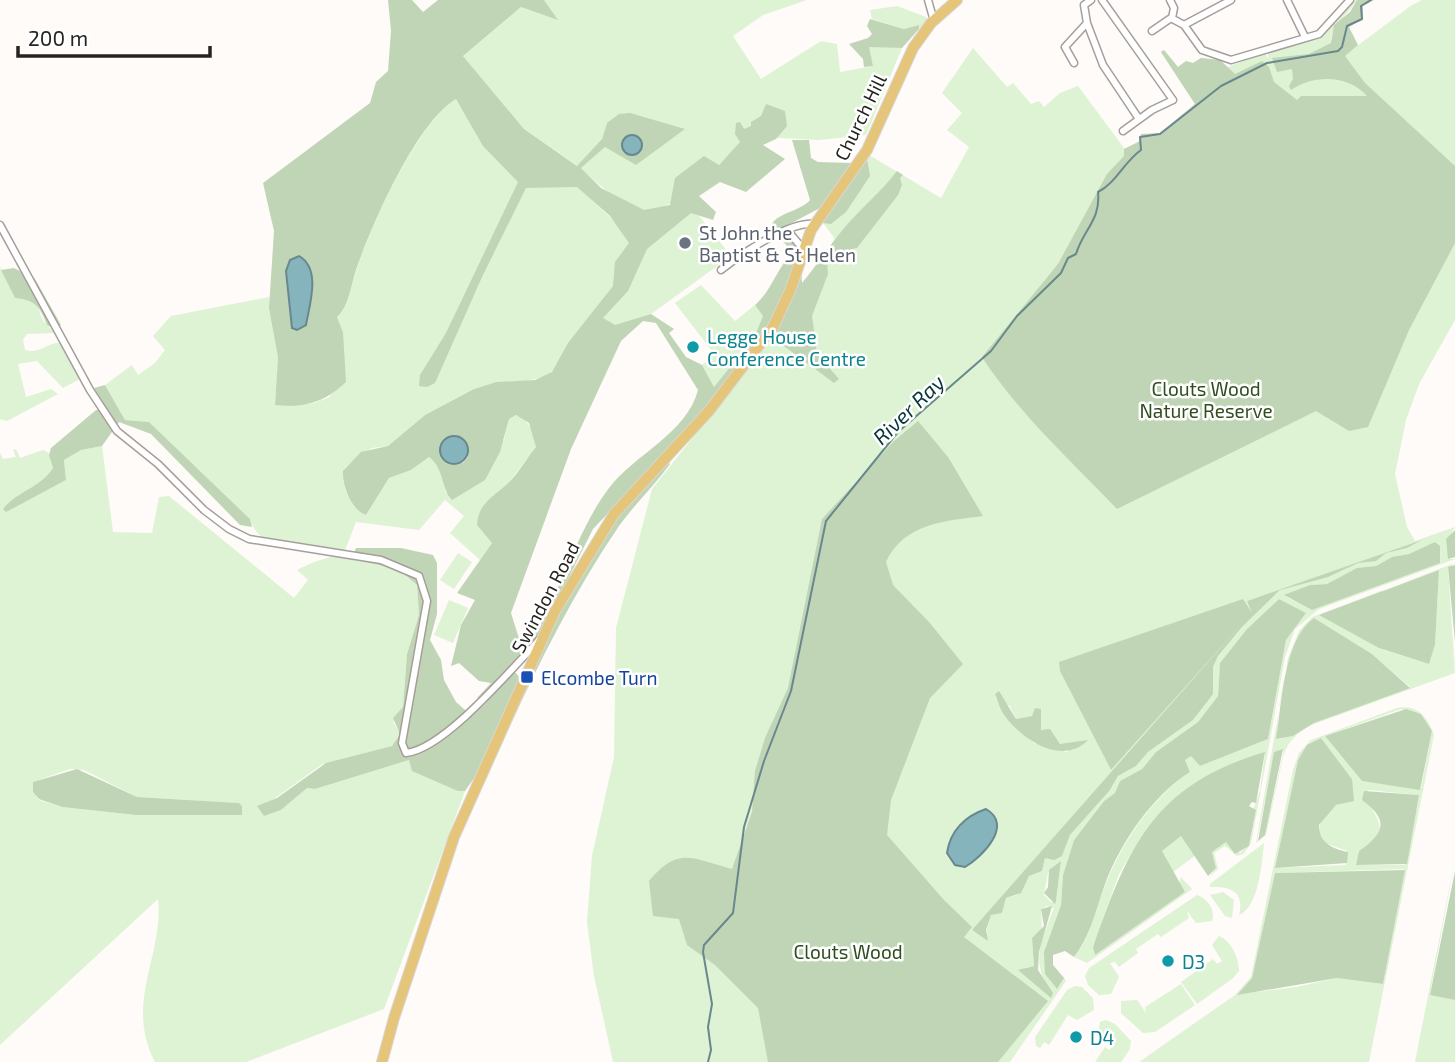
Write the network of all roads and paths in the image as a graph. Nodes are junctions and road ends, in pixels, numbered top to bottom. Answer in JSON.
{"nodes":[{"id":1,"x":929,"y":0,"type":"edge"},
{"id":2,"x":957,"y":0,"type":"edge"},
{"id":3,"x":1091,"y":0,"type":"edge"},
{"id":4,"x":1102,"y":0,"type":"edge"},
{"id":5,"x":1170,"y":0,"type":"edge"},
{"id":6,"x":1231,"y":0,"type":"edge"},
{"id":7,"x":1350,"y":0,"type":"edge"},
{"id":8,"x":1289,"y":1,"type":"edge"},
{"id":9,"x":1082,"y":2,"type":"edge"},
{"id":10,"x":1172,"y":18,"type":"junction"},
{"id":11,"x":932,"y":22,"type":"junction"},
{"id":12,"x":1087,"y":23,"type":"junction"},
{"id":13,"x":1184,"y":25,"type":"junction"},
{"id":14,"x":1152,"y":31,"type":"dead end"},
{"id":15,"x":1305,"y":37,"type":"junction"},
{"id":16,"x":1074,"y":63,"type":"dead end"},
{"id":17,"x":1139,"y":119,"type":"junction"},
{"id":18,"x":1123,"y":131,"type":"dead end"},
{"id":19,"x":814,"y":224,"type":"junction"},
{"id":20,"x":0,"y":225,"type":"edge"},
{"id":21,"x":787,"y":230,"type":"junction"},
{"id":22,"x":808,"y":237,"type":"joint"},
{"id":23,"x":804,"y":250,"type":"junction"},
{"id":24,"x":721,"y":270,"type":"dead end"},
{"id":25,"x":542,"y":636,"type":"junction"},
{"id":26,"x":512,"y":668,"type":"junction"},
{"id":27,"x":524,"y":676,"type":"junction"},
{"id":28,"x":382,"y":1062,"type":"edge"}],
"edges":[{"from":1,"to":11,"type":"street"},
{"from":2,"to":11,"type":"main road","name":"Church Hill"},
{"from":3,"to":9,"type":"street"},
{"from":4,"to":17,"type":"street"},
{"from":5,"to":10,"type":"street"},
{"from":6,"to":13,"type":"street"},
{"from":7,"to":15,"type":"street"},
{"from":8,"to":15,"type":"street"},
{"from":9,"to":12,"type":"street"},
{"from":10,"to":13,"type":"street"},
{"from":10,"to":14,"type":"street"},
{"from":11,"to":19,"type":"main road","name":"Church Hill"},
{"from":12,"to":16,"type":"street"},
{"from":12,"to":17,"type":"street"},
{"from":13,"to":15,"type":"street"},
{"from":17,"to":18,"type":"street"},
{"from":19,"to":21,"type":"street"},
{"from":19,"to":22,"type":"main road","name":"Church Hill"},
{"from":20,"to":26,"type":"street"},
{"from":21,"to":23,"type":"street"},
{"from":21,"to":24,"type":"street"},
{"from":22,"to":23,"type":"main road","name":"Swindon Road"},
{"from":23,"to":25,"type":"main road","name":"Swindon Road"},
{"from":25,"to":26,"type":"street"},
{"from":25,"to":27,"type":"main road","name":"Swindon Road"},
{"from":26,"to":27,"type":"street"},
{"from":27,"to":28,"type":"main road","name":"Swindon Road"}]}
